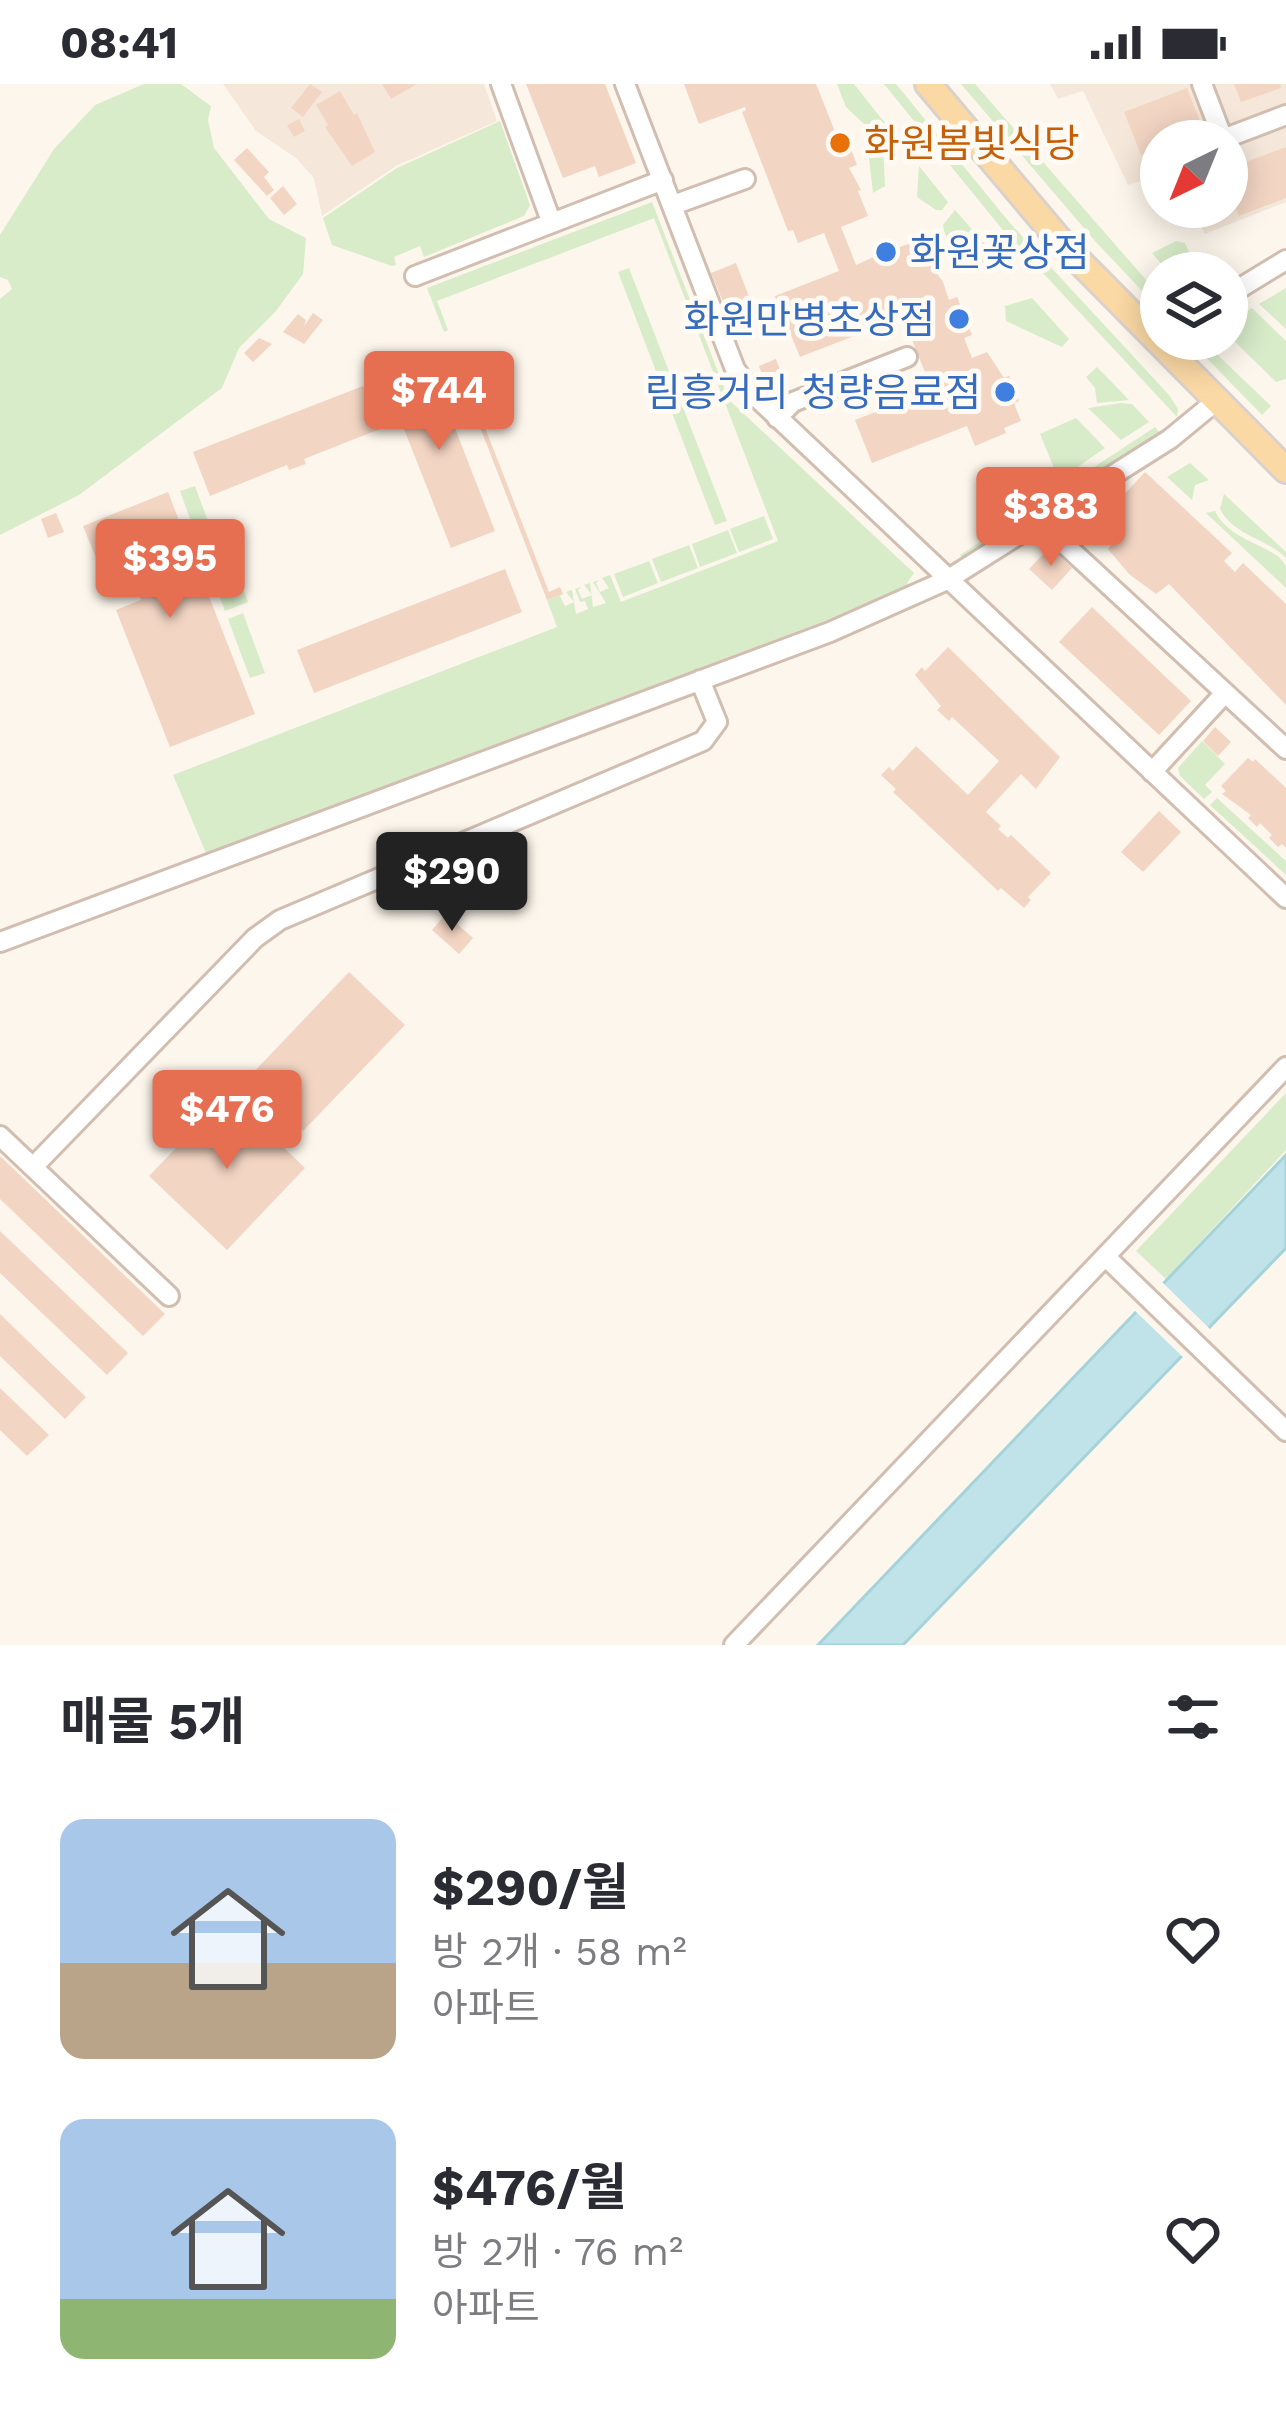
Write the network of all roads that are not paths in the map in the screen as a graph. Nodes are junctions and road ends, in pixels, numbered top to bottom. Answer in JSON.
{"nodes":[{"id":1,"x":501,"y":84,"type":"edge"},
{"id":2,"x":625,"y":84,"type":"edge"},
{"id":3,"x":928,"y":84,"type":"edge"},
{"id":4,"x":1202,"y":84,"type":"edge"},
{"id":5,"x":1286,"y":115,"type":"edge"},
{"id":6,"x":745,"y":179,"type":"dead end"},
{"id":7,"x":663,"y":180,"type":"junction"},
{"id":8,"x":673,"y":206,"type":"junction"},
{"id":9,"x":551,"y":221,"type":"junction"},
{"id":10,"x":1286,"y":260,"type":"edge"},
{"id":11,"x":415,"y":276,"type":"dead end"},
{"id":12,"x":1248,"y":283,"type":"edge"},
{"id":13,"x":1140,"y":320,"type":"edge"},
{"id":14,"x":907,"y":358,"type":"dead end"},
{"id":15,"x":1179,"y":360,"type":"edge"},
{"id":16,"x":1215,"y":402,"type":"junction"},
{"id":17,"x":777,"y":418,"type":"junction"},
{"id":18,"x":1286,"y":470,"type":"edge"},
{"id":19,"x":1061,"y":541,"type":"dead end"},
{"id":20,"x":947,"y":580,"type":"junction"},
{"id":21,"x":700,"y":680,"type":"junction"},
{"id":22,"x":1225,"y":693,"type":"junction"},
{"id":23,"x":1286,"y":749,"type":"edge"},
{"id":24,"x":1152,"y":772,"type":"junction"},
{"id":25,"x":1286,"y":898,"type":"edge"},
{"id":26,"x":0,"y":942,"type":"edge"},
{"id":27,"x":1286,"y":1067,"type":"edge"},
{"id":28,"x":0,"y":1136,"type":"edge"},
{"id":29,"x":33,"y":1167,"type":"junction"},
{"id":30,"x":1107,"y":1258,"type":"junction"},
{"id":31,"x":169,"y":1296,"type":"dead end"},
{"id":32,"x":1286,"y":1431,"type":"edge"},
{"id":33,"x":734,"y":1645,"type":"edge"}],
"edges":[{"from":1,"to":9,"type":"street"},
{"from":2,"to":7,"type":"street"},
{"from":3,"to":13,"type":"main road"},
{"from":4,"to":5,"type":"street"},
{"from":6,"to":8,"type":"street"},
{"from":7,"to":8,"type":"street"},
{"from":7,"to":9,"type":"street"},
{"from":8,"to":17,"type":"street"},
{"from":9,"to":11,"type":"street"},
{"from":10,"to":12,"type":"street"},
{"from":14,"to":17,"type":"street"},
{"from":15,"to":16,"type":"main road"},
{"from":16,"to":18,"type":"main road"},
{"from":16,"to":20,"type":"street"},
{"from":17,"to":20,"type":"street"},
{"from":19,"to":22,"type":"street"},
{"from":20,"to":21,"type":"street"},
{"from":20,"to":24,"type":"street"},
{"from":21,"to":26,"type":"street"},
{"from":21,"to":29,"type":"street"},
{"from":22,"to":23,"type":"street"},
{"from":22,"to":24,"type":"street"},
{"from":24,"to":25,"type":"street"},
{"from":27,"to":30,"type":"street"},
{"from":28,"to":29,"type":"street"},
{"from":29,"to":31,"type":"street"},
{"from":30,"to":32,"type":"street"},
{"from":30,"to":33,"type":"street"}]}
